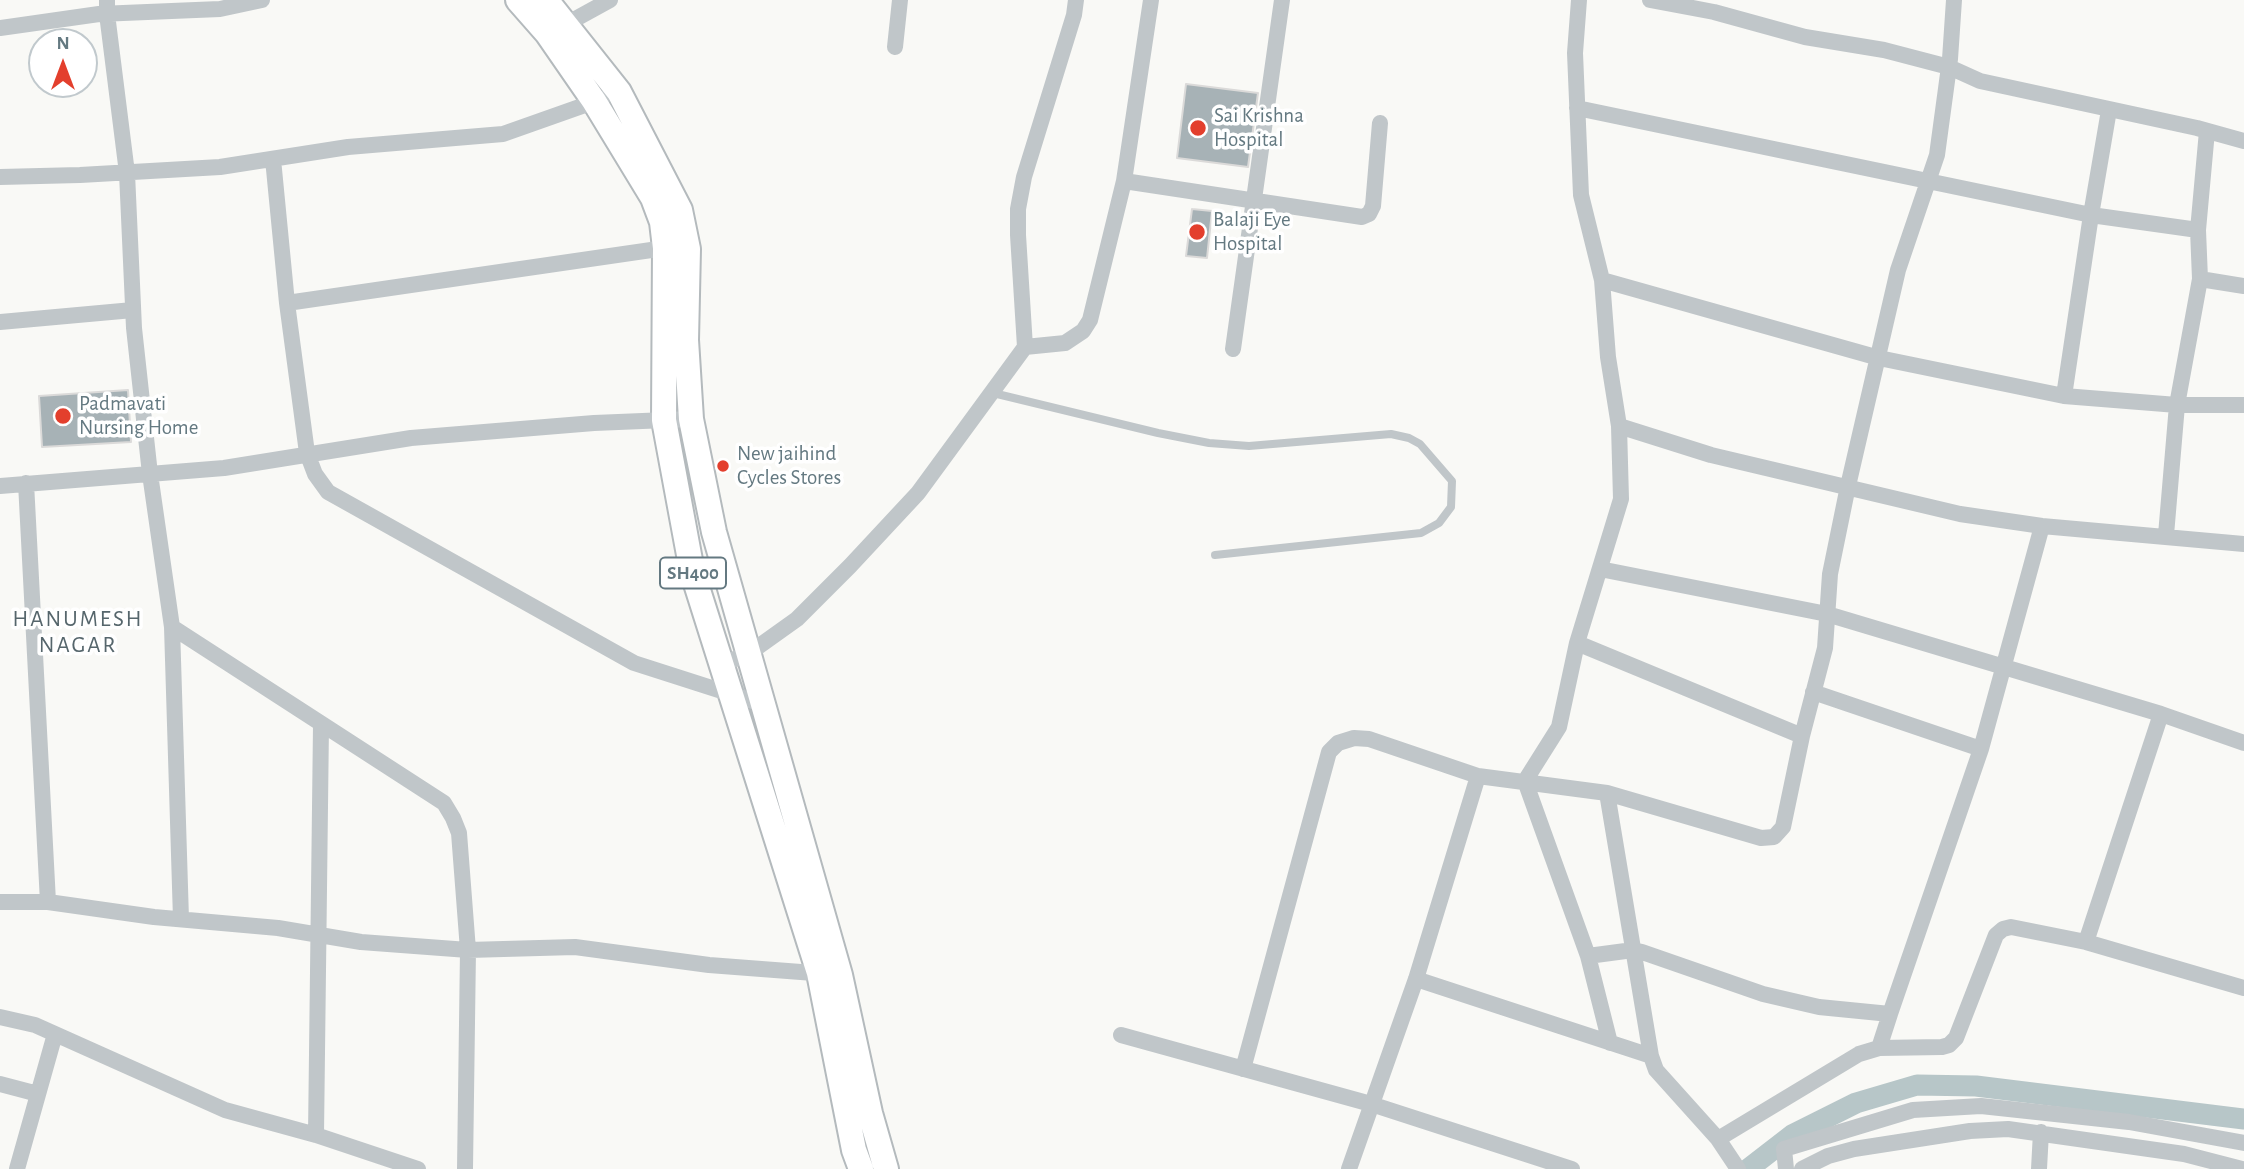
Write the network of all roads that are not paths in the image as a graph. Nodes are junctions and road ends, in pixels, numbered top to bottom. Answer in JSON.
{"nodes":[{"id":1,"x":262,"y":0,"type":"edge"},
{"id":2,"x":518,"y":0,"type":"edge"},
{"id":3,"x":546,"y":0,"type":"edge"},
{"id":4,"x":610,"y":0,"type":"edge"},
{"id":5,"x":900,"y":0,"type":"edge"},
{"id":6,"x":1076,"y":0,"type":"edge"},
{"id":7,"x":1152,"y":0,"type":"edge"},
{"id":8,"x":1282,"y":0,"type":"edge"},
{"id":9,"x":1579,"y":0,"type":"edge"},
{"id":10,"x":1650,"y":0,"type":"edge"},
{"id":11,"x":1954,"y":0,"type":"edge"},
{"id":12,"x":107,"y":7,"type":"edge"},
{"id":13,"x":0,"y":28,"type":"edge"},
{"id":14,"x":556,"y":29,"type":"junction"},
{"id":15,"x":895,"y":47,"type":"dead end"},
{"id":16,"x":1949,"y":67,"type":"junction"},
{"id":17,"x":619,"y":92,"type":"junction"},
{"id":18,"x":594,"y":101,"type":"junction"},
{"id":19,"x":1577,"y":108,"type":"junction"},
{"id":20,"x":2109,"y":110,"type":"junction"},
{"id":21,"x":1380,"y":123,"type":"dead end"},
{"id":22,"x":2207,"y":131,"type":"junction"},
{"id":23,"x":2244,"y":142,"type":"edge"},
{"id":24,"x":272,"y":159,"type":"junction"},
{"id":25,"x":127,"y":173,"type":"junction"},
{"id":26,"x":0,"y":177,"type":"edge"},
{"id":27,"x":1928,"y":180,"type":"junction"},
{"id":28,"x":1125,"y":181,"type":"junction"},
{"id":29,"x":1254,"y":200,"type":"junction"},
{"id":30,"x":2091,"y":215,"type":"junction"},
{"id":31,"x":2198,"y":230,"type":"junction"},
{"id":32,"x":666,"y":248,"type":"junction"},
{"id":33,"x":2200,"y":279,"type":"junction"},
{"id":34,"x":1602,"y":280,"type":"junction"},
{"id":35,"x":2244,"y":286,"type":"edge"},
{"id":36,"x":288,"y":303,"type":"junction"},
{"id":37,"x":133,"y":310,"type":"junction"},
{"id":38,"x":0,"y":322,"type":"edge"},
{"id":39,"x":1025,"y":347,"type":"junction"},
{"id":40,"x":1233,"y":349,"type":"dead end"},
{"id":41,"x":1878,"y":358,"type":"junction"},
{"id":42,"x":993,"y":393,"type":"junction"},
{"id":43,"x":2064,"y":397,"type":"junction"},
{"id":44,"x":2177,"y":405,"type":"junction"},
{"id":45,"x":2244,"y":405,"type":"edge"},
{"id":46,"x":691,"y":419,"type":"junction"},
{"id":47,"x":664,"y":420,"type":"junction"},
{"id":48,"x":1619,"y":426,"type":"junction"},
{"id":49,"x":307,"y":453,"type":"junction"},
{"id":50,"x":150,"y":474,"type":"junction"},
{"id":51,"x":26,"y":484,"type":"junction"},
{"id":52,"x":0,"y":486,"type":"edge"},
{"id":53,"x":1848,"y":486,"type":"junction"},
{"id":54,"x":2042,"y":526,"type":"junction"},
{"id":55,"x":2166,"y":536,"type":"junction"},
{"id":56,"x":2244,"y":544,"type":"edge"},
{"id":57,"x":1215,"y":555,"type":"dead end"},
{"id":58,"x":1600,"y":569,"type":"junction"},
{"id":59,"x":1827,"y":614,"type":"junction"},
{"id":60,"x":172,"y":627,"type":"junction"},
{"id":61,"x":1577,"y":643,"type":"junction"},
{"id":62,"x":748,"y":654,"type":"junction"},
{"id":63,"x":722,"y":664,"type":"junction"},
{"id":64,"x":2004,"y":667,"type":"junction"},
{"id":65,"x":1813,"y":692,"type":"junction"},
{"id":66,"x":732,"y":696,"type":"junction"},
{"id":67,"x":765,"y":705,"type":"junction"},
{"id":68,"x":2161,"y":714,"type":"junction"},
{"id":69,"x":321,"y":725,"type":"junction"},
{"id":70,"x":1801,"y":736,"type":"junction"},
{"id":71,"x":2244,"y":743,"type":"edge"},
{"id":72,"x":1981,"y":749,"type":"junction"},
{"id":73,"x":1478,"y":776,"type":"junction"},
{"id":74,"x":1525,"y":781,"type":"junction"},
{"id":75,"x":1607,"y":793,"type":"junction"},
{"id":76,"x":0,"y":902,"type":"edge"},
{"id":77,"x":48,"y":902,"type":"junction"},
{"id":78,"x":181,"y":919,"type":"junction"},
{"id":79,"x":318,"y":935,"type":"junction"},
{"id":80,"x":2086,"y":942,"type":"junction"},
{"id":81,"x":468,"y":950,"type":"junction"},
{"id":82,"x":1633,"y":950,"type":"junction"},
{"id":83,"x":1588,"y":956,"type":"junction"},
{"id":84,"x":830,"y":974,"type":"junction"},
{"id":85,"x":1416,"y":979,"type":"junction"},
{"id":86,"x":2243,"y":983,"type":"edge"},
{"id":87,"x":1890,"y":1014,"type":"junction"},
{"id":88,"x":0,"y":1017,"type":"edge"},
{"id":89,"x":55,"y":1034,"type":"junction"},
{"id":90,"x":1121,"y":1035,"type":"dead end"},
{"id":91,"x":1610,"y":1043,"type":"junction"},
{"id":92,"x":1880,"y":1048,"type":"junction"},
{"id":93,"x":1651,"y":1056,"type":"junction"},
{"id":94,"x":1243,"y":1069,"type":"junction"},
{"id":95,"x":0,"y":1084,"type":"edge"},
{"id":96,"x":38,"y":1094,"type":"junction"},
{"id":97,"x":1371,"y":1104,"type":"junction"},
{"id":98,"x":2041,"y":1132,"type":"junction"},
{"id":99,"x":316,"y":1135,"type":"junction"},
{"id":100,"x":1718,"y":1139,"type":"junction"},
{"id":101,"x":2244,"y":1143,"type":"edge"},
{"id":102,"x":1736,"y":1165,"type":"edge"},
{"id":103,"x":17,"y":1169,"type":"edge"},
{"id":104,"x":418,"y":1169,"type":"edge"},
{"id":105,"x":465,"y":1169,"type":"edge"},
{"id":106,"x":861,"y":1169,"type":"edge"},
{"id":107,"x":886,"y":1169,"type":"edge"},
{"id":108,"x":1349,"y":1169,"type":"edge"},
{"id":109,"x":1572,"y":1169,"type":"edge"},
{"id":110,"x":1786,"y":1169,"type":"edge"},
{"id":111,"x":1802,"y":1169,"type":"edge"},
{"id":112,"x":2039,"y":1169,"type":"edge"},
{"id":113,"x":2242,"y":1169,"type":"edge"}],
"edges":[{"from":1,"to":12,"type":"street"},
{"from":2,"to":14,"type":"main road","number":"SH400"},
{"from":3,"to":14,"type":"main road","number":"SH400"},
{"from":4,"to":14,"type":"street"},
{"from":5,"to":15,"type":"street"},
{"from":6,"to":39,"type":"street"},
{"from":7,"to":28,"type":"street"},
{"from":8,"to":29,"type":"street"},
{"from":9,"to":19,"type":"street"},
{"from":10,"to":16,"type":"street"},
{"from":11,"to":16,"type":"street"},
{"from":12,"to":13,"type":"street"},
{"from":12,"to":25,"type":"street"},
{"from":14,"to":17,"type":"main road","number":"SH400"},
{"from":14,"to":18,"type":"main road","number":"SH400"},
{"from":16,"to":20,"type":"street"},
{"from":16,"to":27,"type":"street"},
{"from":17,"to":18,"type":"street"},
{"from":17,"to":46,"type":"main road","number":"SH400"},
{"from":18,"to":24,"type":"street"},
{"from":18,"to":32,"type":"main road","number":"SH400"},
{"from":19,"to":27,"type":"street"},
{"from":19,"to":34,"type":"street"},
{"from":20,"to":22,"type":"street"},
{"from":20,"to":30,"type":"street"},
{"from":21,"to":29,"type":"street"},
{"from":22,"to":23,"type":"street"},
{"from":22,"to":31,"type":"street"},
{"from":24,"to":25,"type":"street"},
{"from":24,"to":36,"type":"street"},
{"from":25,"to":26,"type":"street"},
{"from":25,"to":37,"type":"street"},
{"from":27,"to":30,"type":"street"},
{"from":27,"to":41,"type":"street"},
{"from":28,"to":29,"type":"street"},
{"from":28,"to":39,"type":"street"},
{"from":29,"to":40,"type":"street"},
{"from":30,"to":31,"type":"street"},
{"from":30,"to":43,"type":"street"},
{"from":31,"to":33,"type":"street"},
{"from":32,"to":36,"type":"street"},
{"from":32,"to":47,"type":"main road","number":"SH400"},
{"from":33,"to":35,"type":"street"},
{"from":33,"to":44,"type":"street"},
{"from":34,"to":41,"type":"street"},
{"from":34,"to":48,"type":"street"},
{"from":36,"to":49,"type":"street"},
{"from":37,"to":38,"type":"street"},
{"from":37,"to":50,"type":"street"},
{"from":39,"to":42,"type":"street"},
{"from":41,"to":43,"type":"street"},
{"from":41,"to":53,"type":"street"},
{"from":42,"to":57,"type":"lane"},
{"from":42,"to":62,"type":"street"},
{"from":43,"to":44,"type":"street"},
{"from":44,"to":45,"type":"street"},
{"from":44,"to":55,"type":"street"},
{"from":46,"to":47,"type":"street"},
{"from":46,"to":62,"type":"main road","number":"SH400"},
{"from":47,"to":49,"type":"street"},
{"from":47,"to":63,"type":"main road","number":"SH400"},
{"from":48,"to":53,"type":"street"},
{"from":48,"to":58,"type":"street"},
{"from":49,"to":50,"type":"street"},
{"from":49,"to":66,"type":"street"},
{"from":50,"to":51,"type":"street"},
{"from":50,"to":60,"type":"street"},
{"from":51,"to":52,"type":"street"},
{"from":51,"to":77,"type":"street"},
{"from":53,"to":54,"type":"street"},
{"from":53,"to":59,"type":"street"},
{"from":54,"to":55,"type":"street"},
{"from":54,"to":64,"type":"street"},
{"from":55,"to":56,"type":"street"},
{"from":58,"to":59,"type":"street"},
{"from":58,"to":61,"type":"street"},
{"from":59,"to":64,"type":"street"},
{"from":59,"to":65,"type":"street"},
{"from":60,"to":69,"type":"street"},
{"from":60,"to":78,"type":"street"},
{"from":61,"to":70,"type":"street"},
{"from":61,"to":74,"type":"street"},
{"from":62,"to":63,"type":"street"},
{"from":62,"to":67,"type":"main road","number":"SH400"},
{"from":63,"to":66,"type":"main road","number":"SH400"},
{"from":64,"to":68,"type":"street"},
{"from":64,"to":72,"type":"street"},
{"from":65,"to":70,"type":"street"},
{"from":65,"to":72,"type":"street"},
{"from":66,"to":67,"type":"street"},
{"from":66,"to":84,"type":"main road","number":"SH400"},
{"from":67,"to":84,"type":"main road","number":"SH400"},
{"from":68,"to":71,"type":"street"},
{"from":68,"to":80,"type":"street"},
{"from":69,"to":79,"type":"street"},
{"from":69,"to":81,"type":"street"},
{"from":70,"to":75,"type":"street"},
{"from":72,"to":87,"type":"street"},
{"from":73,"to":74,"type":"street"},
{"from":73,"to":85,"type":"street"},
{"from":73,"to":94,"type":"street"},
{"from":74,"to":75,"type":"street"},
{"from":74,"to":83,"type":"street"},
{"from":75,"to":82,"type":"street"},
{"from":76,"to":77,"type":"street"},
{"from":77,"to":78,"type":"street"},
{"from":78,"to":79,"type":"street"},
{"from":79,"to":81,"type":"street"},
{"from":79,"to":99,"type":"street"},
{"from":80,"to":86,"type":"street"},
{"from":80,"to":92,"type":"street"},
{"from":81,"to":84,"type":"street"},
{"from":81,"to":105,"type":"street"},
{"from":82,"to":83,"type":"street"},
{"from":82,"to":87,"type":"street"},
{"from":82,"to":93,"type":"street"},
{"from":83,"to":91,"type":"street"},
{"from":84,"to":106,"type":"main road","number":"SH400"},
{"from":84,"to":107,"type":"main road","number":"SH400"},
{"from":85,"to":91,"type":"street"},
{"from":85,"to":97,"type":"street"},
{"from":87,"to":92,"type":"street"},
{"from":88,"to":89,"type":"street"},
{"from":89,"to":96,"type":"street"},
{"from":89,"to":99,"type":"street"},
{"from":90,"to":94,"type":"street"},
{"from":91,"to":93,"type":"street"},
{"from":92,"to":100,"type":"street"},
{"from":93,"to":100,"type":"street"},
{"from":94,"to":97,"type":"street"},
{"from":95,"to":96,"type":"street"},
{"from":96,"to":103,"type":"street"},
{"from":97,"to":108,"type":"street"},
{"from":97,"to":109,"type":"street"},
{"from":98,"to":111,"type":"street"},
{"from":98,"to":112,"type":"street"},
{"from":98,"to":113,"type":"street"},
{"from":99,"to":104,"type":"street"},
{"from":100,"to":102,"type":"street"},
{"from":101,"to":110,"type":"street"}]}
